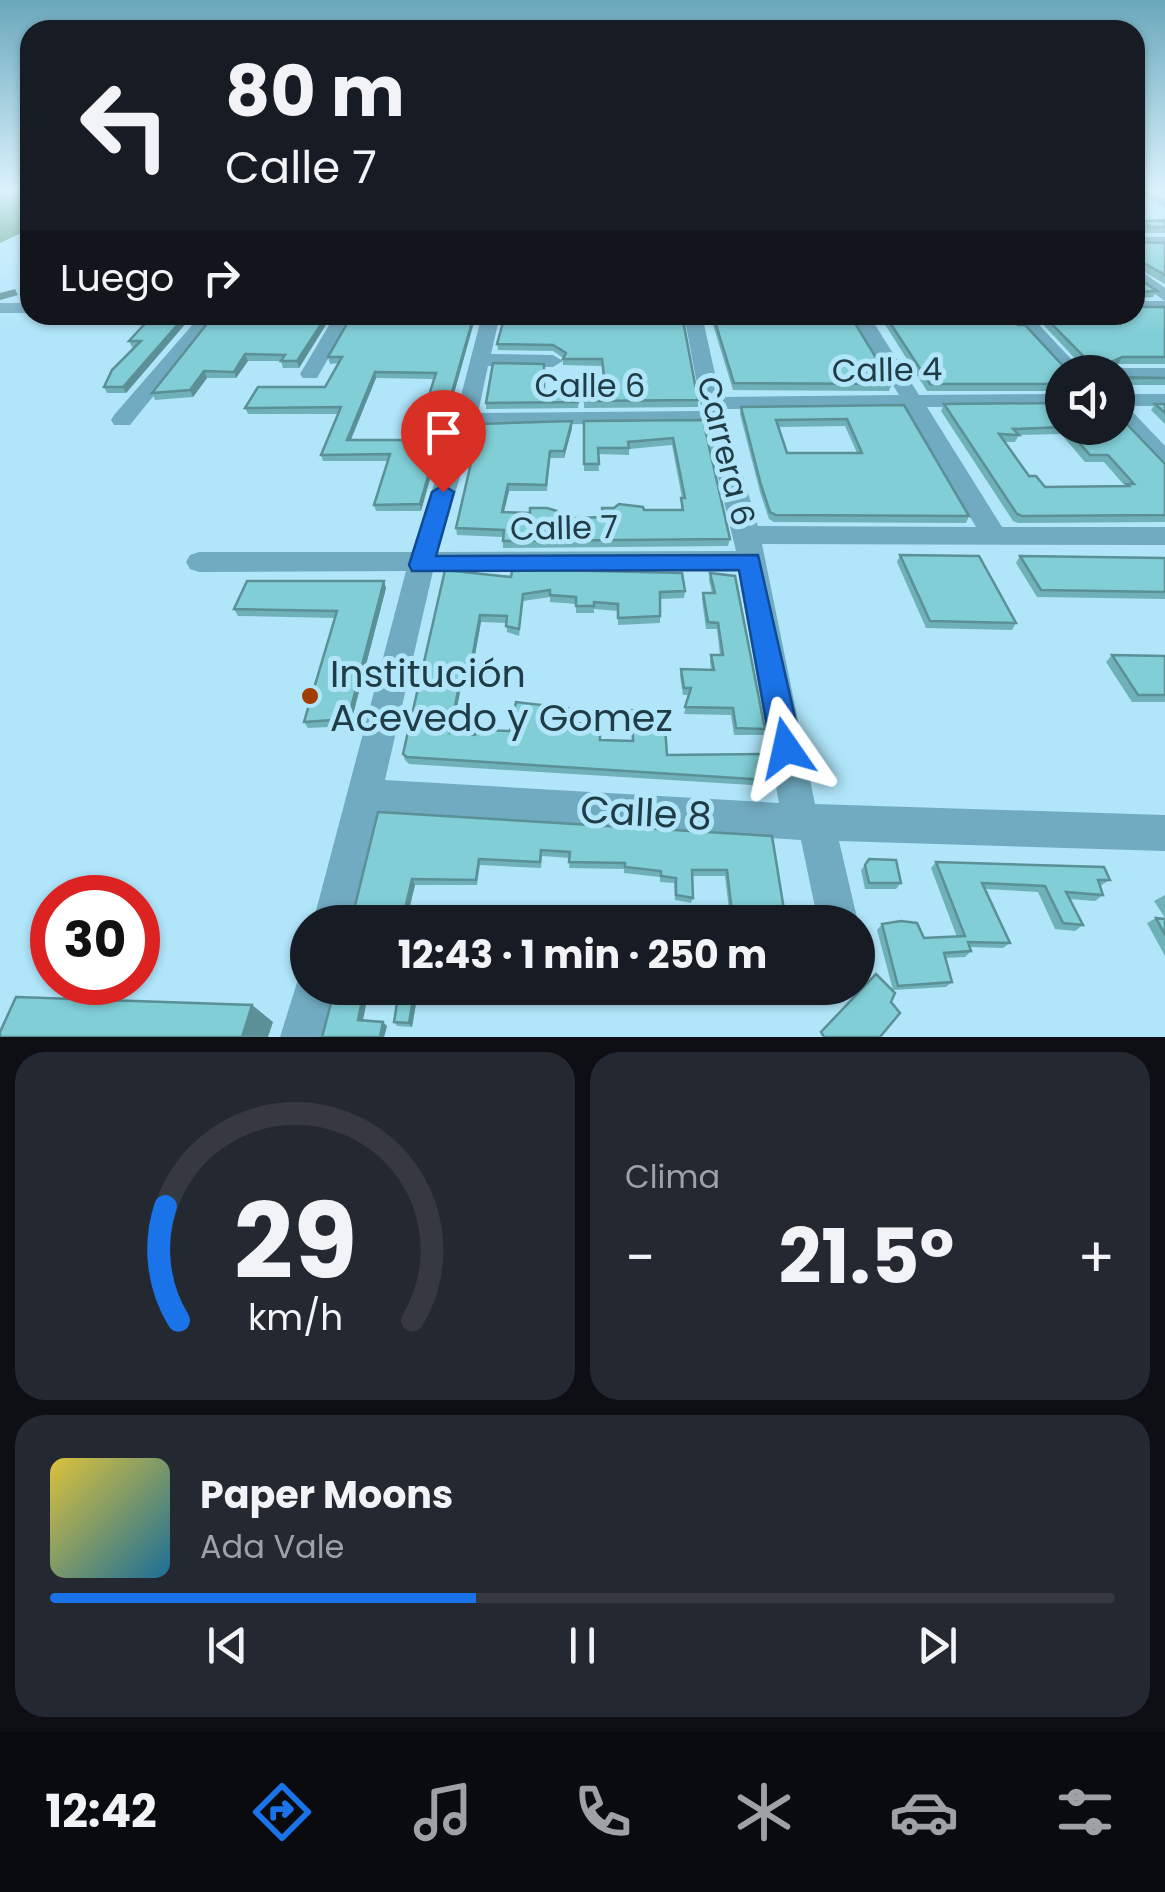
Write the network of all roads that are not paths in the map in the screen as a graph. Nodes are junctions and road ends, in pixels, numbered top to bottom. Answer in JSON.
{"nodes":[{"id":1,"x":1145,"y":280,"type":"edge"},
{"id":2,"x":1165,"y":296,"type":"edge"},
{"id":3,"x":202,"y":325,"type":"edge"},
{"id":4,"x":338,"y":325,"type":"edge"},
{"id":5,"x":489,"y":325,"type":"edge"},
{"id":6,"x":695,"y":325,"type":"edge"},
{"id":7,"x":866,"y":325,"type":"edge"},
{"id":8,"x":1029,"y":325,"type":"edge"},
{"id":9,"x":1058,"y":355,"type":"edge"},
{"id":10,"x":480,"y":360,"type":"junction"},
{"id":11,"x":554,"y":361,"type":"dead end"},
{"id":12,"x":310,"y":374,"type":"dead end"},
{"id":13,"x":1135,"y":374,"type":"edge"},
{"id":14,"x":1165,"y":374,"type":"edge"},
{"id":15,"x":911,"y":400,"type":"junction"},
{"id":16,"x":1045,"y":400,"type":"edge"},
{"id":17,"x":1135,"y":400,"type":"edge"},
{"id":18,"x":1165,"y":400,"type":"edge"},
{"id":19,"x":713,"y":410,"type":"junction"},
{"id":20,"x":466,"y":418,"type":"junction"},
{"id":21,"x":122,"y":420,"type":"dead end"},
{"id":22,"x":1135,"y":427,"type":"edge"},
{"id":23,"x":1165,"y":460,"type":"edge"},
{"id":24,"x":994,"y":535,"type":"junction"},
{"id":25,"x":1165,"y":536,"type":"edge"},
{"id":26,"x":749,"y":548,"type":"junction"},
{"id":27,"x":198,"y":562,"type":"dead end"},
{"id":28,"x":421,"y":565,"type":"junction"},
{"id":29,"x":366,"y":796,"type":"junction"},
{"id":30,"x":808,"y":822,"type":"junction"},
{"id":31,"x":1165,"y":833,"type":"edge"},
{"id":32,"x":337,"y":905,"type":"edge"},
{"id":33,"x":833,"y":905,"type":"edge"},
{"id":34,"x":310,"y":1005,"type":"edge"},
{"id":35,"x":302,"y":1037,"type":"edge"}],
"edges":[{"from":1,"to":2,"type":"street"},
{"from":3,"to":21,"type":"street"},
{"from":4,"to":12,"type":"street"},
{"from":5,"to":10,"type":"street"},
{"from":6,"to":19,"type":"street","name":"Carrera 6"},
{"from":7,"to":15,"type":"street"},
{"from":8,"to":9,"type":"street"},
{"from":10,"to":11,"type":"street"},
{"from":10,"to":20,"type":"street"},
{"from":13,"to":14,"type":"street"},
{"from":15,"to":16,"type":"street","name":"Calle 4"},
{"from":15,"to":19,"type":"street","name":"Calle 4"},
{"from":15,"to":24,"type":"street"},
{"from":17,"to":18,"type":"street"},
{"from":19,"to":20,"type":"street","name":"Calle 6"},
{"from":19,"to":26,"type":"street","name":"Carrera 6"},
{"from":20,"to":28,"type":"street"},
{"from":22,"to":23,"type":"street"},
{"from":24,"to":25,"type":"street","name":"Calle 7"},
{"from":24,"to":26,"type":"street","name":"Calle 7"},
{"from":26,"to":28,"type":"street","name":"Calle 7"},
{"from":26,"to":30,"type":"street","name":"Carrera 6"},
{"from":27,"to":28,"type":"street","name":"Calle 7"},
{"from":28,"to":29,"type":"street"},
{"from":29,"to":30,"type":"street","name":"Calle 8"},
{"from":29,"to":32,"type":"street"},
{"from":30,"to":31,"type":"street","name":"Calle 8"},
{"from":30,"to":33,"type":"street","name":"Carrera 6"},
{"from":34,"to":35,"type":"street"}]}
